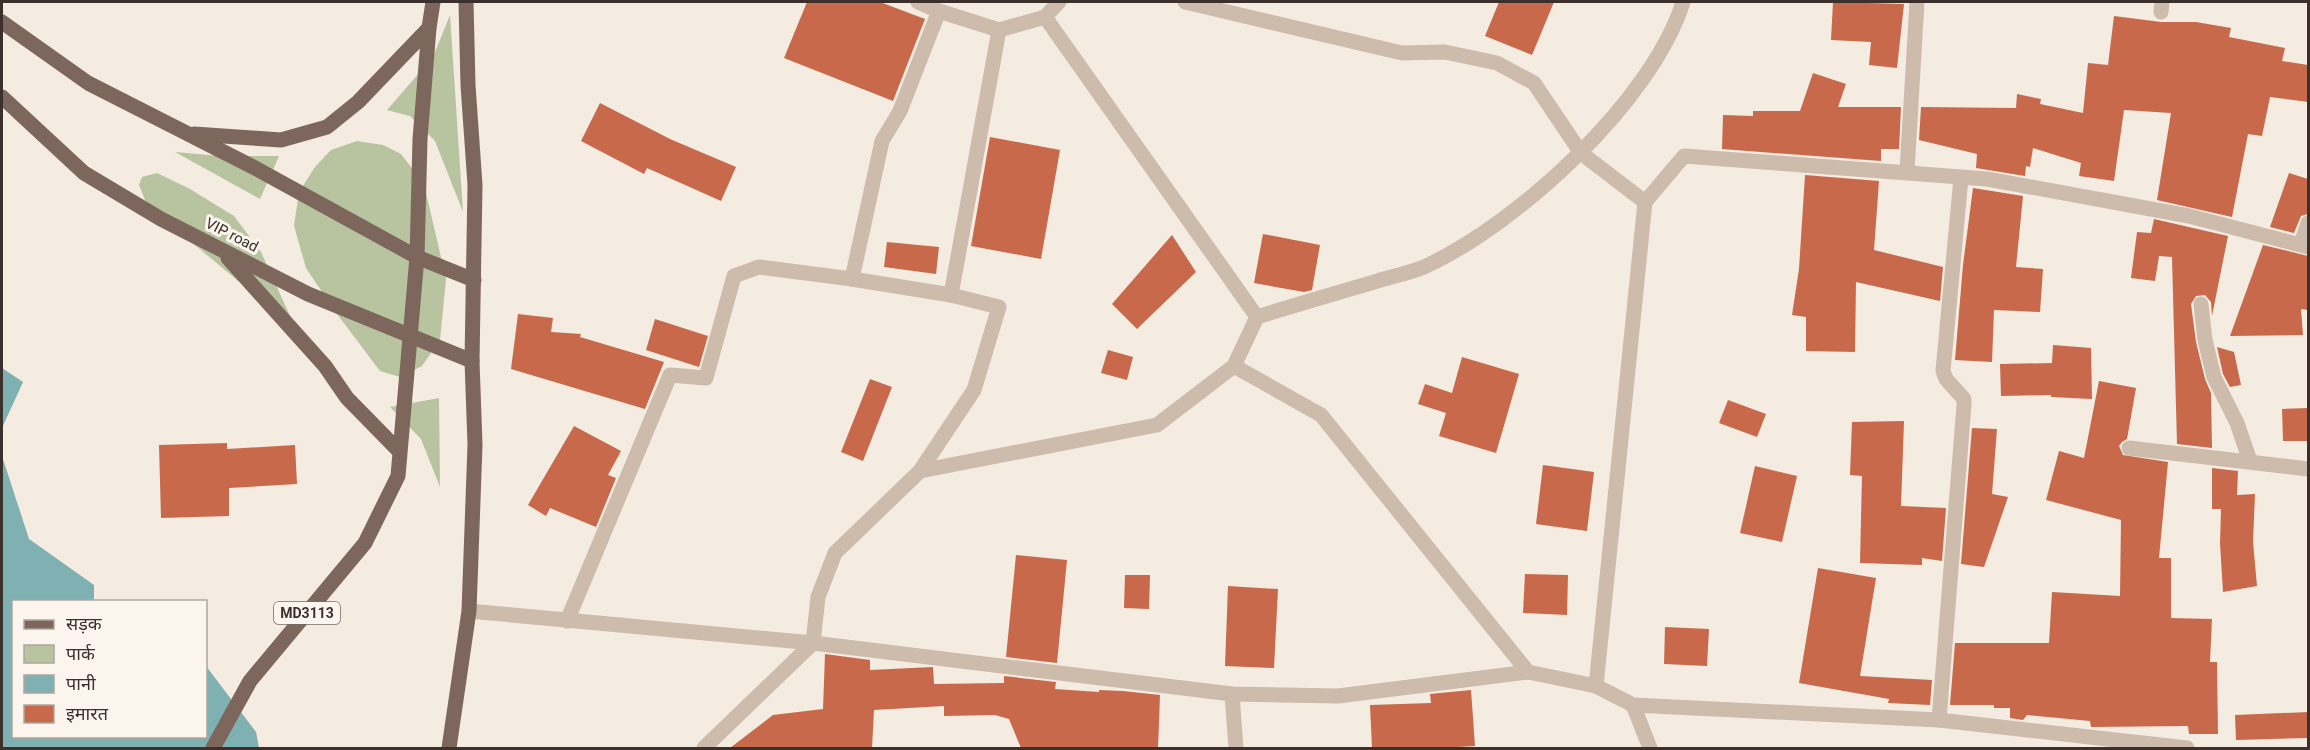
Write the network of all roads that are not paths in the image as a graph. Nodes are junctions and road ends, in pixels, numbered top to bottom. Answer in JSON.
{"nodes":[{"id":1,"x":433,"y":2,"type":"edge"},
{"id":2,"x":466,"y":2,"type":"edge"},
{"id":3,"x":918,"y":2,"type":"edge"},
{"id":4,"x":1059,"y":2,"type":"edge"},
{"id":5,"x":1185,"y":2,"type":"edge"},
{"id":6,"x":1683,"y":2,"type":"edge"},
{"id":7,"x":1917,"y":2,"type":"edge"},
{"id":8,"x":939,"y":11,"type":"junction"},
{"id":9,"x":1045,"y":17,"type":"junction"},
{"id":10,"x":2,"y":22,"type":"edge"},
{"id":11,"x":429,"y":28,"type":"junction"},
{"id":12,"x":999,"y":30,"type":"junction"},
{"id":13,"x":2,"y":97,"type":"edge"},
{"id":14,"x":188,"y":134,"type":"junction"},
{"id":15,"x":1581,"y":153,"type":"junction"},
{"id":16,"x":1907,"y":171,"type":"junction"},
{"id":17,"x":1960,"y":178,"type":"junction"},
{"id":18,"x":1645,"y":202,"type":"junction"},
{"id":19,"x":2308,"y":223,"type":"edge"},
{"id":20,"x":2305,"y":246,"type":"edge"},
{"id":21,"x":221,"y":250,"type":"junction"},
{"id":22,"x":417,"y":257,"type":"junction"},
{"id":23,"x":852,"y":279,"type":"junction"},
{"id":24,"x":474,"y":280,"type":"junction"},
{"id":25,"x":951,"y":296,"type":"junction"},
{"id":26,"x":2200,"y":304,"type":"dead end"},
{"id":27,"x":1257,"y":317,"type":"junction"},
{"id":28,"x":410,"y":337,"type":"junction"},
{"id":29,"x":472,"y":361,"type":"junction"},
{"id":30,"x":1234,"y":366,"type":"junction"},
{"id":31,"x":2129,"y":448,"type":"dead end"},
{"id":32,"x":398,"y":450,"type":"junction"},
{"id":33,"x":2250,"y":461,"type":"junction"},
{"id":34,"x":2308,"y":469,"type":"edge"},
{"id":35,"x":920,"y":471,"type":"junction"},
{"id":36,"x":468,"y":611,"type":"junction"},
{"id":37,"x":567,"y":621,"type":"junction"},
{"id":38,"x":813,"y":643,"type":"junction"},
{"id":39,"x":1528,"y":672,"type":"junction"},
{"id":40,"x":1596,"y":686,"type":"junction"},
{"id":41,"x":1232,"y":694,"type":"junction"},
{"id":42,"x":1633,"y":705,"type":"junction"},
{"id":43,"x":1939,"y":720,"type":"junction"},
{"id":44,"x":213,"y":748,"type":"edge"},
{"id":45,"x":449,"y":748,"type":"edge"},
{"id":46,"x":704,"y":748,"type":"edge"},
{"id":47,"x":1236,"y":748,"type":"edge"},
{"id":48,"x":1650,"y":748,"type":"edge"},
{"id":49,"x":2187,"y":748,"type":"edge"}],
"edges":[{"from":1,"to":11,"type":"main road"},
{"from":2,"to":24,"type":"main road"},
{"from":3,"to":8,"type":"street"},
{"from":4,"to":9,"type":"street"},
{"from":5,"to":15,"type":"street"},
{"from":6,"to":15,"type":"street"},
{"from":7,"to":16,"type":"street"},
{"from":8,"to":12,"type":"street"},
{"from":8,"to":23,"type":"street"},
{"from":9,"to":12,"type":"street"},
{"from":9,"to":27,"type":"street"},
{"from":10,"to":14,"type":"main road"},
{"from":11,"to":14,"type":"main road"},
{"from":11,"to":22,"type":"main road"},
{"from":12,"to":25,"type":"street"},
{"from":13,"to":21,"type":"main road","name":"VIP road"},
{"from":14,"to":22,"type":"main road"},
{"from":15,"to":18,"type":"street"},
{"from":15,"to":27,"type":"street"},
{"from":16,"to":17,"type":"street"},
{"from":16,"to":18,"type":"street"},
{"from":17,"to":20,"type":"street"},
{"from":17,"to":43,"type":"street"},
{"from":18,"to":40,"type":"street"},
{"from":19,"to":20,"type":"street"},
{"from":21,"to":28,"type":"main road","name":"VIP road"},
{"from":21,"to":32,"type":"main road"},
{"from":22,"to":24,"type":"main road"},
{"from":22,"to":28,"type":"main road"},
{"from":23,"to":25,"type":"street"},
{"from":23,"to":37,"type":"street"},
{"from":24,"to":29,"type":"main road"},
{"from":25,"to":35,"type":"street"},
{"from":26,"to":33,"type":"street"},
{"from":27,"to":30,"type":"street"},
{"from":28,"to":29,"type":"main road","name":"VIP road"},
{"from":28,"to":32,"type":"main road"},
{"from":29,"to":36,"type":"main road"},
{"from":30,"to":35,"type":"street"},
{"from":30,"to":39,"type":"street"},
{"from":31,"to":33,"type":"street"},
{"from":32,"to":44,"type":"main road","number":"MD3113"},
{"from":33,"to":34,"type":"street"},
{"from":35,"to":38,"type":"street"},
{"from":36,"to":37,"type":"street"},
{"from":36,"to":45,"type":"main road"},
{"from":37,"to":38,"type":"street"},
{"from":38,"to":41,"type":"street"},
{"from":38,"to":46,"type":"street"},
{"from":39,"to":40,"type":"street"},
{"from":39,"to":41,"type":"street"},
{"from":40,"to":42,"type":"street"},
{"from":41,"to":47,"type":"street"},
{"from":42,"to":43,"type":"street"},
{"from":42,"to":48,"type":"street"},
{"from":43,"to":49,"type":"street"}]}
